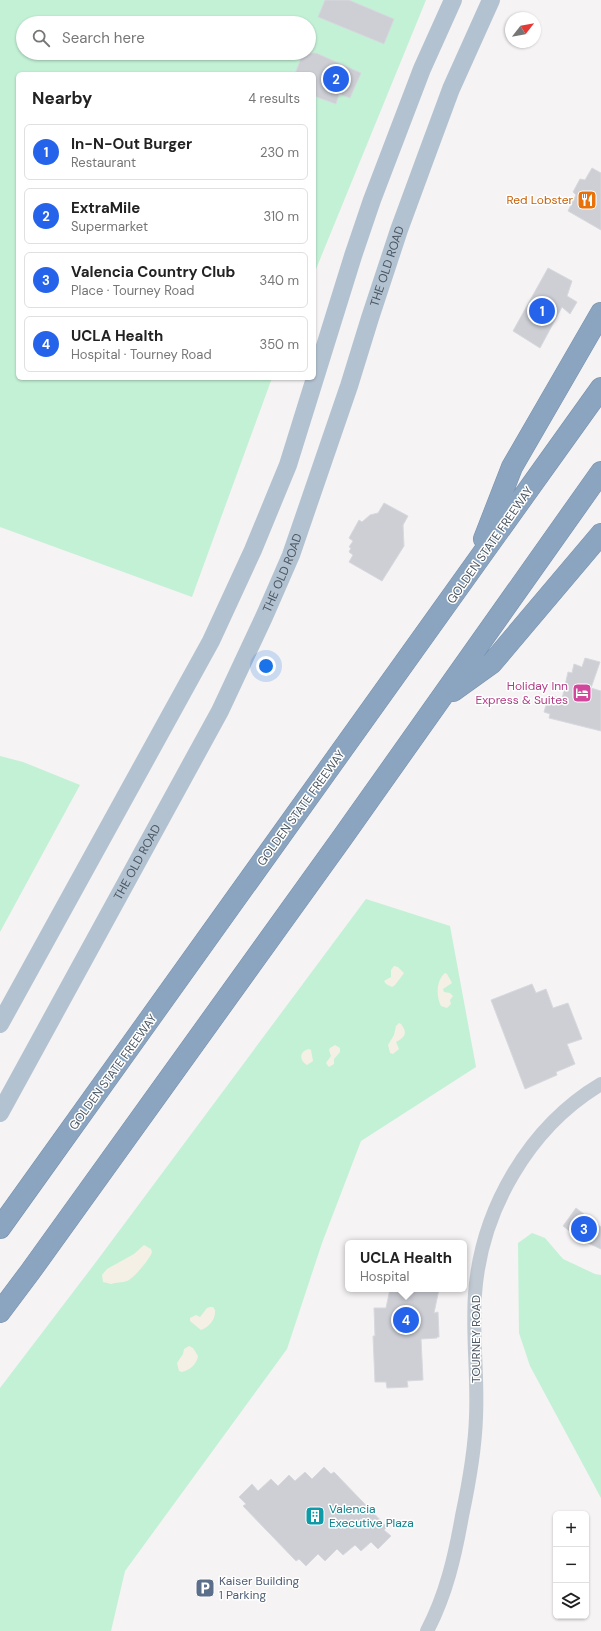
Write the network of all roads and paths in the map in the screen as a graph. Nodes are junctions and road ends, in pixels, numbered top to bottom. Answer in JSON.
{"nodes":[{"id":1,"x":453,"y":0,"type":"edge"},
{"id":2,"x":491,"y":0,"type":"edge"},
{"id":3,"x":601,"y":313,"type":"edge"},
{"id":4,"x":316,"y":375,"type":"edge"},
{"id":5,"x":314,"y":380,"type":"edge"},
{"id":6,"x":601,"y":388,"type":"edge"},
{"id":7,"x":601,"y":472,"type":"edge"},
{"id":8,"x":601,"y":534,"type":"edge"},
{"id":9,"x":471,"y":571,"type":"junction"},
{"id":10,"x":439,"y":700,"type":"junction"},
{"id":11,"x":0,"y":1024,"type":"edge"},
{"id":12,"x":601,"y":1084,"type":"edge"},
{"id":13,"x":0,"y":1113,"type":"edge"},
{"id":14,"x":0,"y":1228,"type":"edge"},
{"id":15,"x":0,"y":1312,"type":"edge"},
{"id":16,"x":428,"y":1631,"type":"edge"}],
"edges":[{"from":1,"to":4,"type":"main road"},
{"from":2,"to":13,"type":"main road","name":"THE OLD ROAD"},
{"from":3,"to":9,"type":"highway"},
{"from":5,"to":11,"type":"main road"},
{"from":6,"to":9,"type":"highway","name":"GOLDEN STATE FREEWAY"},
{"from":7,"to":10,"type":"highway"},
{"from":8,"to":10,"type":"highway"},
{"from":9,"to":14,"type":"highway","name":"GOLDEN STATE FREEWAY"},
{"from":10,"to":15,"type":"highway"},
{"from":12,"to":16,"type":"street","name":"TOURNEY ROAD"}]}
